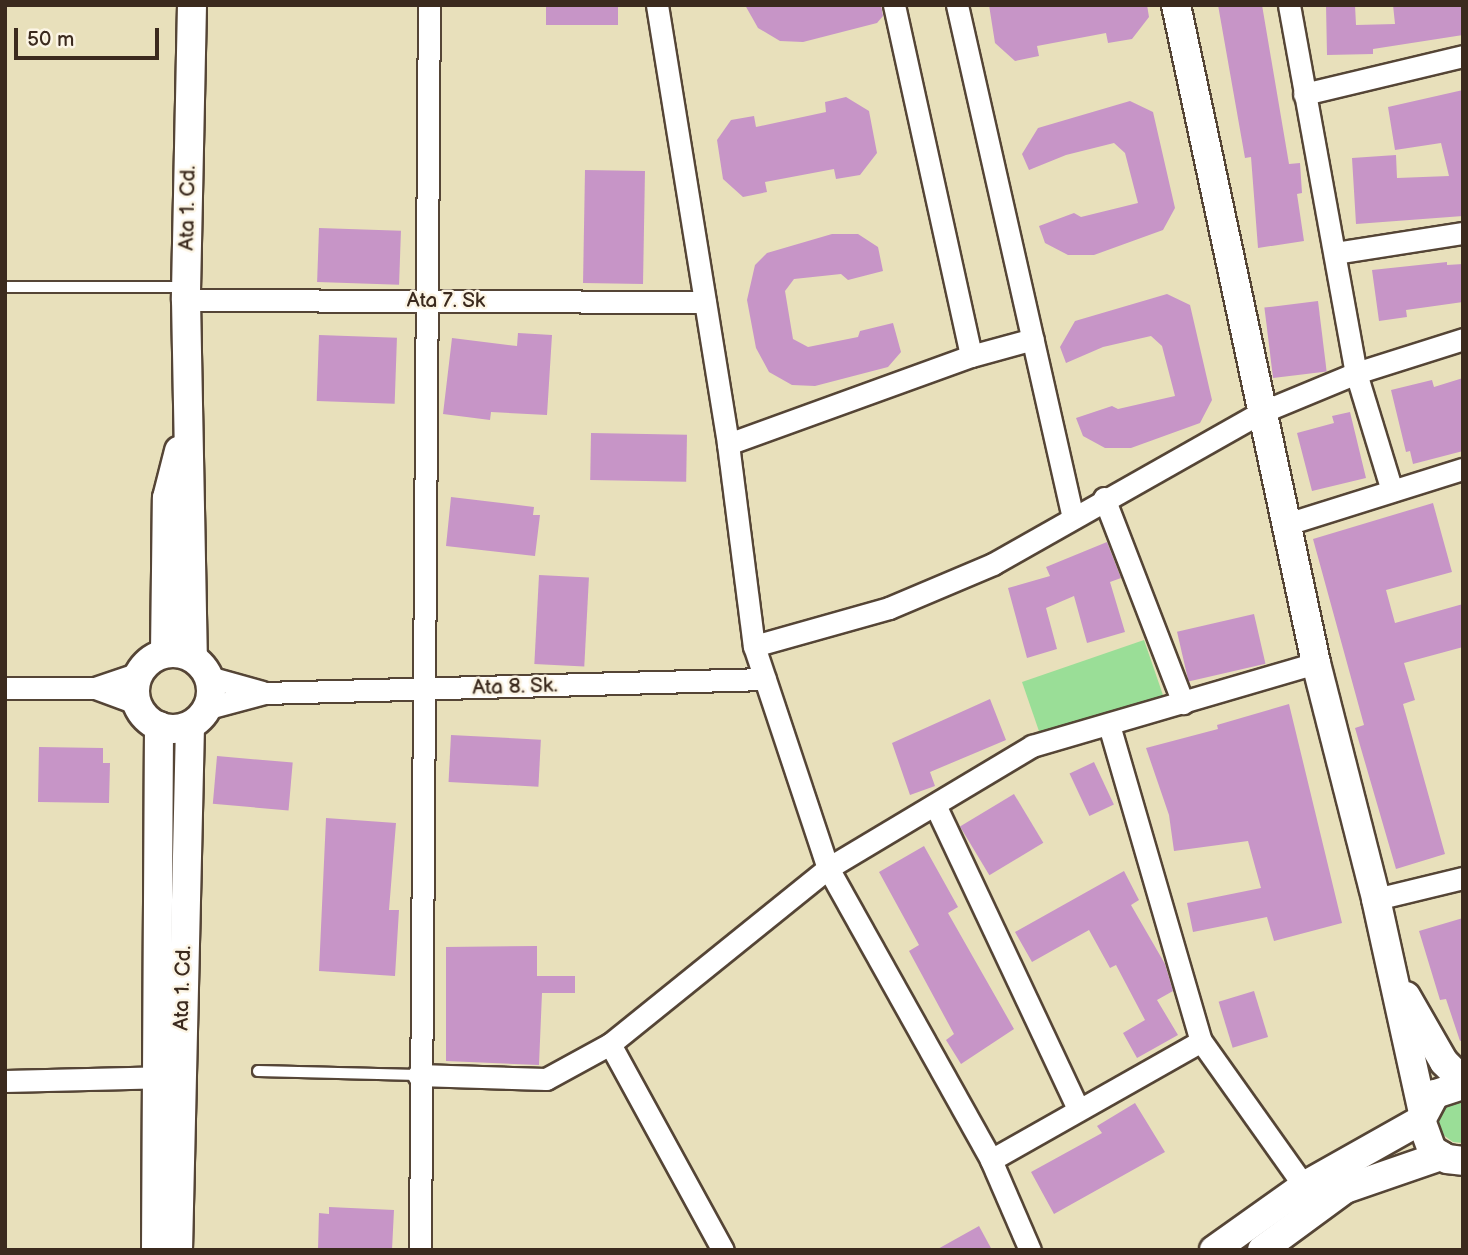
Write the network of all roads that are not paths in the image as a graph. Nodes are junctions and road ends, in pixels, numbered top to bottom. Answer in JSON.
{"nodes":[{"id":1,"x":192,"y":5,"type":"edge"},
{"id":2,"x":429,"y":5,"type":"edge"},
{"id":3,"x":894,"y":5,"type":"edge"},
{"id":4,"x":957,"y":5,"type":"edge"},
{"id":5,"x":1176,"y":5,"type":"edge"},
{"id":6,"x":1289,"y":5,"type":"edge"},
{"id":7,"x":658,"y":7,"type":"edge"},
{"id":8,"x":1463,"y":57,"type":"edge"},
{"id":9,"x":1304,"y":94,"type":"junction"},
{"id":10,"x":1463,"y":233,"type":"edge"},
{"id":11,"x":1335,"y":253,"type":"junction"},
{"id":12,"x":5,"y":288,"type":"edge"},
{"id":13,"x":186,"y":294,"type":"junction"},
{"id":14,"x":426,"y":301,"type":"junction"},
{"id":15,"x":705,"y":302,"type":"junction"},
{"id":16,"x":1033,"y":339,"type":"junction"},
{"id":17,"x":1463,"y":339,"type":"edge"},
{"id":18,"x":971,"y":356,"type":"junction"},
{"id":19,"x":1356,"y":373,"type":"junction"},
{"id":20,"x":188,"y":411,"type":"junction"},
{"id":21,"x":1262,"y":412,"type":"junction"},
{"id":22,"x":728,"y":444,"type":"junction"},
{"id":23,"x":1463,"y":468,"type":"edge"},
{"id":24,"x":1392,"y":491,"type":"junction"},
{"id":25,"x":1104,"y":498,"type":"junction"},
{"id":26,"x":1073,"y":518,"type":"junction"},
{"id":27,"x":1287,"y":524,"type":"junction"},
{"id":28,"x":754,"y":646,"type":"junction"},
{"id":29,"x":165,"y":653,"type":"junction"},
{"id":30,"x":1316,"y":663,"type":"junction"},
{"id":31,"x":201,"y":667,"type":"junction"},
{"id":32,"x":139,"y":673,"type":"junction"},
{"id":33,"x":765,"y":679,"type":"junction"},
{"id":34,"x":5,"y":688,"type":"edge"},
{"id":35,"x":94,"y":688,"type":"junction"},
{"id":36,"x":421,"y":690,"type":"junction"},
{"id":37,"x":264,"y":693,"type":"junction"},
{"id":38,"x":136,"y":703,"type":"junction"},
{"id":39,"x":1183,"y":703,"type":"junction"},
{"id":40,"x":199,"y":717,"type":"junction"},
{"id":41,"x":1109,"y":725,"type":"junction"},
{"id":42,"x":159,"y":726,"type":"junction"},
{"id":43,"x":936,"y":807,"type":"junction"},
{"id":44,"x":828,"y":868,"type":"junction"},
{"id":45,"x":1463,"y":878,"type":"edge"},
{"id":46,"x":1376,"y":899,"type":"junction"},
{"id":47,"x":1394,"y":975,"type":"junction"},
{"id":48,"x":1201,"y":1041,"type":"junction"},
{"id":49,"x":610,"y":1044,"type":"junction"},
{"id":50,"x":258,"y":1070,"type":"dead end"},
{"id":51,"x":418,"y":1075,"type":"junction"},
{"id":52,"x":167,"y":1077,"type":"junction"},
{"id":53,"x":5,"y":1081,"type":"edge"},
{"id":54,"x":1463,"y":1083,"type":"edge"},
{"id":55,"x":1077,"y":1107,"type":"junction"},
{"id":56,"x":1422,"y":1116,"type":"junction"},
{"id":57,"x":990,"y":1160,"type":"junction"},
{"id":58,"x":1455,"y":1163,"type":"edge"},
{"id":59,"x":1304,"y":1186,"type":"junction"},
{"id":60,"x":1268,"y":1248,"type":"edge"},
{"id":61,"x":156,"y":1250,"type":"edge"},
{"id":62,"x":178,"y":1250,"type":"edge"},
{"id":63,"x":420,"y":1250,"type":"edge"},
{"id":64,"x":723,"y":1250,"type":"edge"},
{"id":65,"x":1030,"y":1250,"type":"edge"},
{"id":66,"x":1214,"y":1250,"type":"edge"}],
"edges":[{"from":1,"to":13,"type":"street","name":"Ata 1. Cd."},
{"from":2,"to":14,"type":"street"},
{"from":3,"to":18,"type":"street"},
{"from":4,"to":16,"type":"street"},
{"from":5,"to":21,"type":"street"},
{"from":6,"to":9,"type":"street"},
{"from":7,"to":15,"type":"street"},
{"from":8,"to":9,"type":"street"},
{"from":9,"to":11,"type":"street"},
{"from":10,"to":11,"type":"street"},
{"from":11,"to":19,"type":"street"},
{"from":12,"to":13,"type":"lane"},
{"from":13,"to":14,"type":"street","name":"Ata 7. Sk"},
{"from":13,"to":20,"type":"street","name":"Ata 1. Cd."},
{"from":14,"to":15,"type":"street","name":"Ata 7. Sk"},
{"from":14,"to":36,"type":"street"},
{"from":15,"to":22,"type":"street"},
{"from":16,"to":18,"type":"street"},
{"from":16,"to":26,"type":"street"},
{"from":17,"to":19,"type":"street"},
{"from":18,"to":22,"type":"street"},
{"from":19,"to":21,"type":"street"},
{"from":19,"to":24,"type":"street"},
{"from":20,"to":29,"type":"street","name":"Ata 1. Cd."},
{"from":20,"to":31,"type":"street","name":"Ata 1. Cd."},
{"from":21,"to":25,"type":"street"},
{"from":21,"to":27,"type":"street"},
{"from":22,"to":28,"type":"street"},
{"from":23,"to":24,"type":"street"},
{"from":24,"to":27,"type":"street"},
{"from":25,"to":26,"type":"street"},
{"from":25,"to":39,"type":"street"},
{"from":26,"to":28,"type":"street"},
{"from":27,"to":30,"type":"street"},
{"from":28,"to":33,"type":"street"},
{"from":29,"to":31,"type":"street"},
{"from":29,"to":32,"type":"street"},
{"from":30,"to":39,"type":"street"},
{"from":30,"to":46,"type":"street"},
{"from":31,"to":37,"type":"street"},
{"from":31,"to":40,"type":"street"},
{"from":32,"to":35,"type":"street"},
{"from":32,"to":38,"type":"street"},
{"from":33,"to":36,"type":"street","name":"Ata 8. Sk."},
{"from":33,"to":44,"type":"street"},
{"from":34,"to":35,"type":"street"},
{"from":35,"to":38,"type":"street"},
{"from":36,"to":37,"type":"street","name":"Ata 8. Sk."},
{"from":36,"to":51,"type":"street"},
{"from":37,"to":40,"type":"street"},
{"from":38,"to":42,"type":"street"},
{"from":39,"to":41,"type":"street"},
{"from":40,"to":42,"type":"street"},
{"from":40,"to":52,"type":"street","name":"Ata 1. Cd."},
{"from":41,"to":43,"type":"street"},
{"from":41,"to":48,"type":"street"},
{"from":42,"to":52,"type":"street","name":"Ata 1. Cd."},
{"from":43,"to":44,"type":"street"},
{"from":43,"to":55,"type":"street"},
{"from":44,"to":49,"type":"street"},
{"from":44,"to":57,"type":"street"},
{"from":45,"to":46,"type":"street"},
{"from":46,"to":47,"type":"street"},
{"from":47,"to":54,"type":"street"},
{"from":47,"to":56,"type":"street"},
{"from":48,"to":55,"type":"street"},
{"from":48,"to":59,"type":"street"},
{"from":49,"to":51,"type":"street"},
{"from":49,"to":64,"type":"street"},
{"from":50,"to":51,"type":"lane"},
{"from":51,"to":63,"type":"street"},
{"from":52,"to":53,"type":"street"},
{"from":52,"to":61,"type":"street","name":"Ata 1. Cd."},
{"from":52,"to":62,"type":"street","name":"Ata 1. Cd."},
{"from":54,"to":56,"type":"street"},
{"from":55,"to":57,"type":"street"},
{"from":56,"to":58,"type":"street"},
{"from":56,"to":59,"type":"street"},
{"from":57,"to":65,"type":"street"},
{"from":58,"to":60,"type":"street"},
{"from":59,"to":66,"type":"street"}]}
